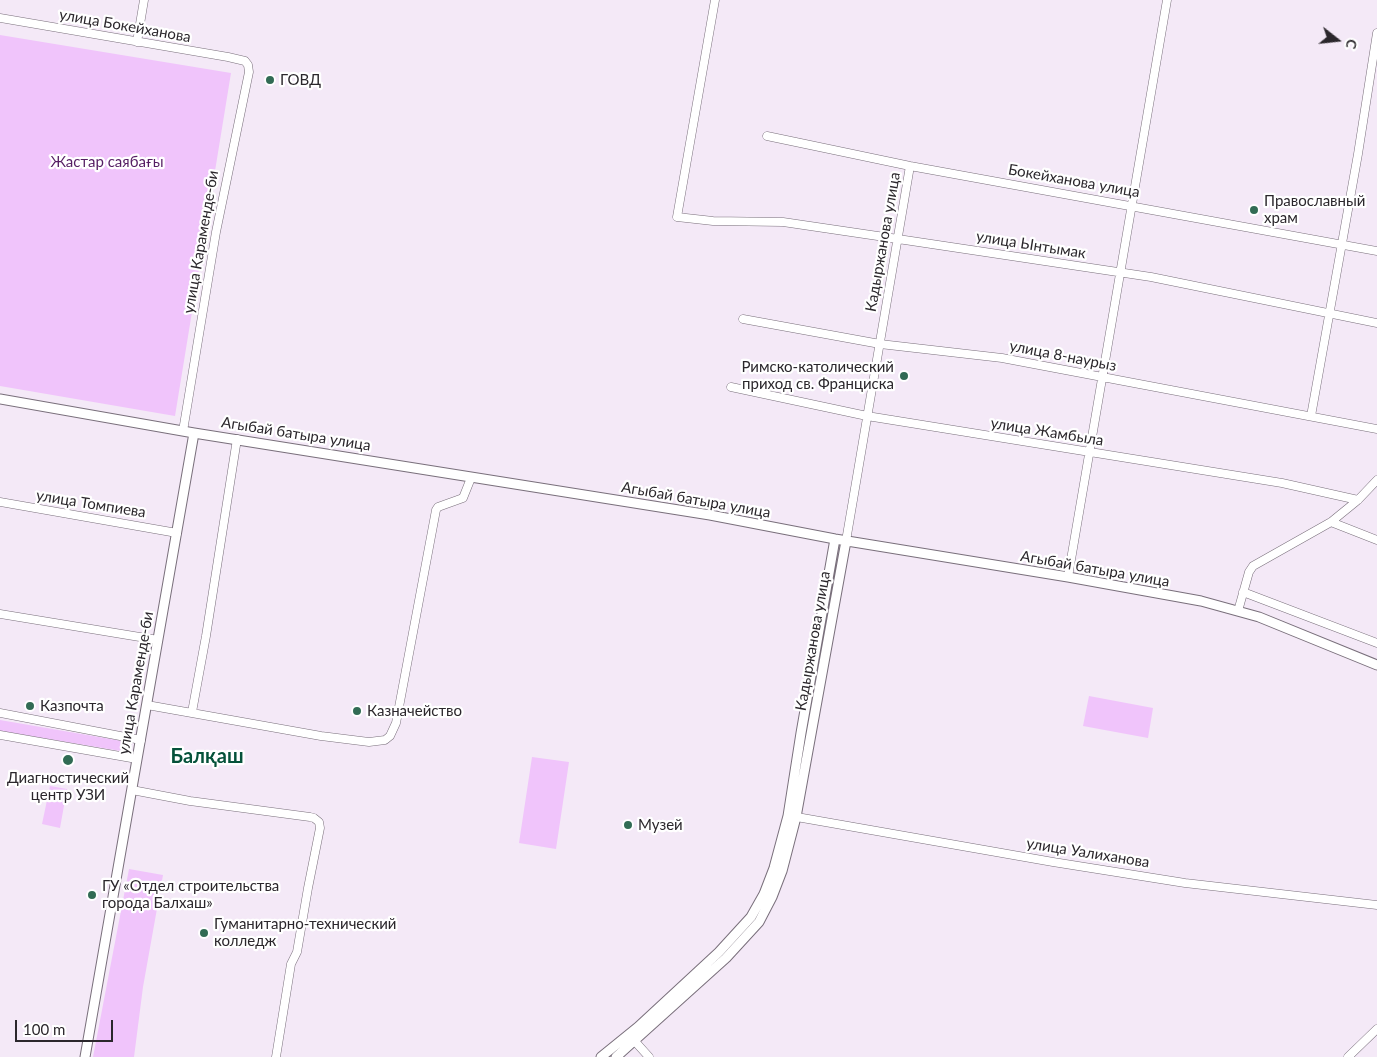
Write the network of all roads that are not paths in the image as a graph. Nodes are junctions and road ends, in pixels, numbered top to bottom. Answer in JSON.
{"nodes":[{"id":1,"x":144,"y":0,"type":"edge"},
{"id":2,"x":715,"y":0,"type":"edge"},
{"id":3,"x":1167,"y":0,"type":"edge"},
{"id":4,"x":0,"y":18,"type":"edge"},
{"id":5,"x":1377,"y":33,"type":"edge"},
{"id":6,"x":137,"y":42,"type":"junction"},
{"id":7,"x":244,"y":61,"type":"joint"},
{"id":8,"x":767,"y":136,"type":"dead end"},
{"id":9,"x":910,"y":166,"type":"junction"},
{"id":10,"x":1132,"y":205,"type":"junction"},
{"id":11,"x":898,"y":238,"type":"junction"},
{"id":12,"x":1342,"y":245,"type":"junction"},
{"id":13,"x":1377,"y":251,"type":"edge"},
{"id":14,"x":1120,"y":273,"type":"junction"},
{"id":15,"x":1330,"y":312,"type":"junction"},
{"id":16,"x":743,"y":319,"type":"dead end"},
{"id":17,"x":1377,"y":323,"type":"edge"},
{"id":18,"x":880,"y":344,"type":"junction"},
{"id":19,"x":1102,"y":378,"type":"junction"},
{"id":20,"x":731,"y":387,"type":"dead end"},
{"id":21,"x":0,"y":399,"type":"edge"},
{"id":22,"x":867,"y":416,"type":"junction"},
{"id":23,"x":1311,"y":416,"type":"junction"},
{"id":24,"x":1377,"y":429,"type":"edge"},
{"id":25,"x":183,"y":431,"type":"junction"},
{"id":26,"x":194,"y":433,"type":"junction"},
{"id":27,"x":237,"y":439,"type":"junction"},
{"id":28,"x":1089,"y":452,"type":"junction"},
{"id":29,"x":471,"y":478,"type":"junction"},
{"id":30,"x":1377,"y":480,"type":"edge"},
{"id":31,"x":1358,"y":500,"type":"junction"},
{"id":32,"x":0,"y":502,"type":"edge"},
{"id":33,"x":1332,"y":522,"type":"junction"},
{"id":34,"x":177,"y":533,"type":"junction"},
{"id":35,"x":835,"y":539,"type":"junction"},
{"id":36,"x":1377,"y":540,"type":"edge"},
{"id":37,"x":846,"y":541,"type":"junction"},
{"id":38,"x":1068,"y":577,"type":"junction"},
{"id":39,"x":1243,"y":592,"type":"junction"},
{"id":40,"x":1238,"y":610,"type":"junction"},
{"id":41,"x":0,"y":614,"type":"edge"},
{"id":42,"x":158,"y":640,"type":"junction"},
{"id":43,"x":1377,"y":643,"type":"edge"},
{"id":44,"x":1377,"y":665,"type":"edge"},
{"id":45,"x":147,"y":705,"type":"junction"},
{"id":46,"x":192,"y":712,"type":"junction"},
{"id":47,"x":0,"y":713,"type":"edge"},
{"id":48,"x":0,"y":735,"type":"edge"},
{"id":49,"x":140,"y":740,"type":"junction"},
{"id":50,"x":137,"y":760,"type":"junction"},
{"id":51,"x":132,"y":790,"type":"junction"},
{"id":52,"x":792,"y":817,"type":"junction"},
{"id":53,"x":1377,"y":905,"type":"edge"},
{"id":54,"x":1377,"y":1029,"type":"edge"},
{"id":55,"x":631,"y":1038,"type":"junction"},
{"id":56,"x":85,"y":1057,"type":"edge"},
{"id":57,"x":276,"y":1057,"type":"edge"},
{"id":58,"x":601,"y":1057,"type":"edge"},
{"id":59,"x":616,"y":1057,"type":"edge"},
{"id":60,"x":649,"y":1057,"type":"edge"},
{"id":61,"x":1348,"y":1057,"type":"edge"}],
"edges":[{"from":1,"to":6,"type":"street"},
{"from":2,"to":11,"type":"street","name":"улица Ынтымак"},
{"from":3,"to":10,"type":"street"},
{"from":4,"to":6,"type":"street","name":"улица Бокейханова"},
{"from":5,"to":12,"type":"street"},
{"from":6,"to":7,"type":"street","name":"улица Бокейханова"},
{"from":7,"to":25,"type":"street","name":"улица Караменде-би"},
{"from":8,"to":9,"type":"street","name":"Бокейханова улица"},
{"from":9,"to":10,"type":"street","name":"Бокейханова улица"},
{"from":9,"to":11,"type":"street","name":"Кадыржанова улица"},
{"from":10,"to":12,"type":"street","name":"Бокейханова улица"},
{"from":10,"to":14,"type":"street"},
{"from":11,"to":14,"type":"street","name":"улица Ынтымак"},
{"from":11,"to":18,"type":"street","name":"Кадыржанова улица"},
{"from":12,"to":13,"type":"street","name":"Бокейханова улица"},
{"from":12,"to":15,"type":"street"},
{"from":14,"to":15,"type":"street","name":"улица Ынтымак"},
{"from":14,"to":19,"type":"street"},
{"from":15,"to":17,"type":"street","name":"улица Ынтымак"},
{"from":15,"to":23,"type":"street"},
{"from":16,"to":18,"type":"street","name":"улица 8-наурыз"},
{"from":18,"to":19,"type":"street","name":"улица 8-наурыз"},
{"from":18,"to":22,"type":"street","name":"Кадыржанова улица"},
{"from":19,"to":23,"type":"street","name":"улица 8-наурыз"},
{"from":19,"to":28,"type":"street"},
{"from":20,"to":22,"type":"street","name":"улица Жамбыла"},
{"from":21,"to":25,"type":"main road","name":"Агыбай батыра улица"},
{"from":22,"to":28,"type":"street","name":"улица Жамбыла"},
{"from":22,"to":37,"type":"street","name":"Кадыржанова улица"},
{"from":23,"to":24,"type":"street","name":"улица 8-наурыз"},
{"from":25,"to":26,"type":"main road","name":"Агыбай батыра улица"},
{"from":26,"to":27,"type":"main road","name":"Агыбай батыра улица"},
{"from":26,"to":34,"type":"main road","name":"улица Караменде-би"},
{"from":27,"to":29,"type":"main road","name":"Агыбай батыра улица"},
{"from":27,"to":46,"type":"street"},
{"from":28,"to":31,"type":"street","name":"улица Жамбыла"},
{"from":28,"to":38,"type":"street"},
{"from":29,"to":35,"type":"main road","name":"Агыбай батыра улица"},
{"from":29,"to":46,"type":"street"},
{"from":30,"to":31,"type":"street"},
{"from":31,"to":33,"type":"street"},
{"from":32,"to":34,"type":"street","name":"улица Томпиева"},
{"from":33,"to":36,"type":"street"},
{"from":33,"to":39,"type":"street"},
{"from":34,"to":42,"type":"main road","name":"улица Караменде-би"},
{"from":35,"to":37,"type":"main road","name":"Агыбай батыра улица"},
{"from":35,"to":52,"type":"main road","name":"Кадыржанова улица"},
{"from":37,"to":38,"type":"main road","name":"Агыбай батыра улица"},
{"from":37,"to":52,"type":"main road","name":"Кадыржанова улица"},
{"from":38,"to":40,"type":"main road","name":"Агыбай батыра улица"},
{"from":39,"to":40,"type":"street"},
{"from":39,"to":43,"type":"street"},
{"from":40,"to":44,"type":"main road","name":"Агыбай батыра улица"},
{"from":41,"to":42,"type":"street"},
{"from":42,"to":45,"type":"main road","name":"улица Караменде-би"},
{"from":45,"to":46,"type":"street"},
{"from":45,"to":49,"type":"main road","name":"улица Караменде-би"},
{"from":47,"to":49,"type":"street"},
{"from":48,"to":50,"type":"street"},
{"from":49,"to":50,"type":"main road","name":"улица Караменде-би"},
{"from":50,"to":51,"type":"main road","name":"улица Караменде-би"},
{"from":51,"to":56,"type":"main road","name":"улица Караменде-би"},
{"from":51,"to":57,"type":"street"},
{"from":52,"to":53,"type":"street","name":"улица Уалиханова"},
{"from":52,"to":55,"type":"main road","name":"Кадыржанова улица"},
{"from":54,"to":61,"type":"street"},
{"from":55,"to":58,"type":"main road","name":"Кадыржанова улица"},
{"from":55,"to":59,"type":"main road","name":"Кадыржанова улица"},
{"from":55,"to":60,"type":"street"}]}
